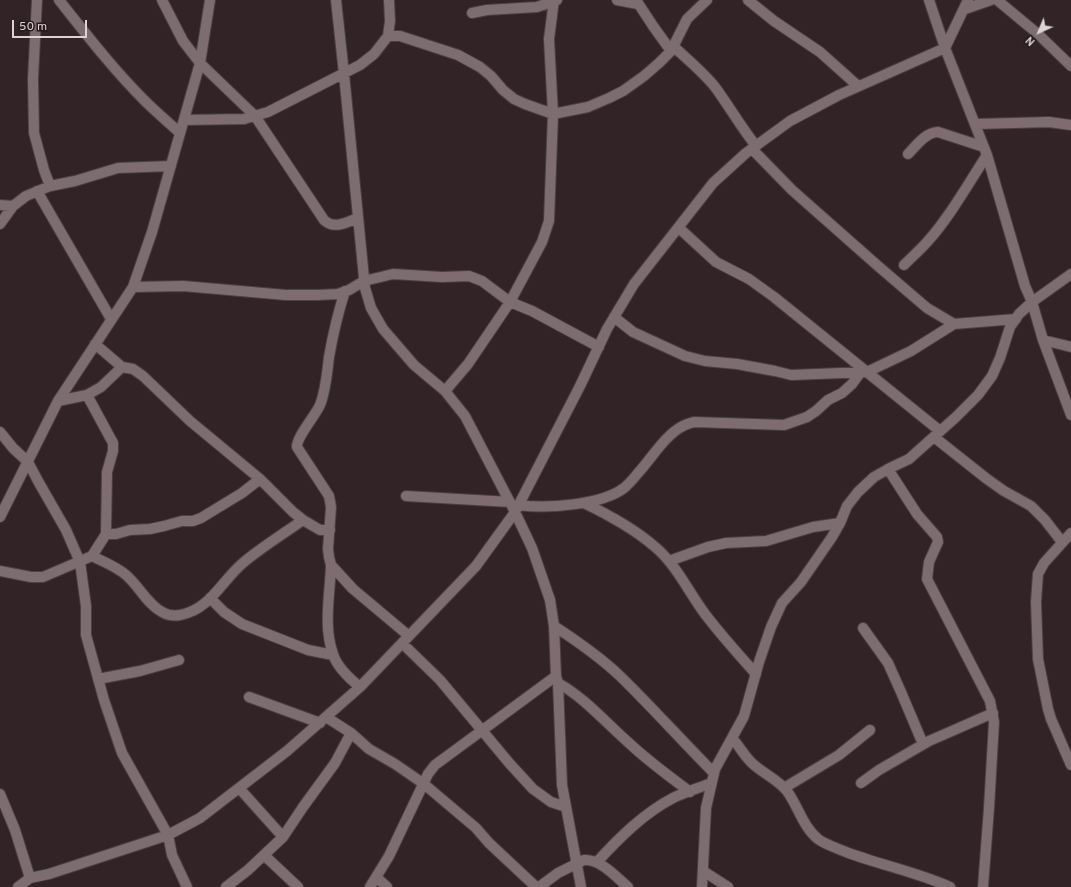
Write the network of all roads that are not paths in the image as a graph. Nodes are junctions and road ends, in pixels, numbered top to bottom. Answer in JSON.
{"nodes":[{"id":1,"x":37,"y":0,"type":"edge"},
{"id":2,"x":59,"y":0,"type":"edge"},
{"id":3,"x":162,"y":0,"type":"edge"},
{"id":4,"x":210,"y":0,"type":"edge"},
{"id":5,"x":336,"y":0,"type":"edge"},
{"id":6,"x":389,"y":0,"type":"edge"},
{"id":7,"x":555,"y":0,"type":"edge"},
{"id":8,"x":617,"y":0,"type":"edge"},
{"id":9,"x":707,"y":0,"type":"edge"},
{"id":10,"x":748,"y":0,"type":"edge"},
{"id":11,"x":928,"y":0,"type":"edge"},
{"id":12,"x":991,"y":0,"type":"edge"},
{"id":13,"x":997,"y":0,"type":"edge"},
{"id":14,"x":637,"y":2,"type":"edge"},
{"id":15,"x":967,"y":4,"type":"edge"},
{"id":16,"x":472,"y":13,"type":"dead end"},
{"id":17,"x":388,"y":36,"type":"junction"},
{"id":18,"x":672,"y":48,"type":"junction"},
{"id":19,"x":945,"y":48,"type":"junction"},
{"id":20,"x":200,"y":63,"type":"junction"},
{"id":21,"x":1071,"y":66,"type":"edge"},
{"id":22,"x":344,"y":74,"type":"junction"},
{"id":23,"x":858,"y":86,"type":"junction"},
{"id":24,"x":553,"y":114,"type":"junction"},
{"id":25,"x":255,"y":116,"type":"junction"},
{"id":26,"x":184,"y":120,"type":"junction"},
{"id":27,"x":976,"y":124,"type":"junction"},
{"id":28,"x":1071,"y":125,"type":"edge"},
{"id":29,"x":180,"y":134,"type":"junction"},
{"id":30,"x":754,"y":147,"type":"junction"},
{"id":31,"x":985,"y":151,"type":"junction"},
{"id":32,"x":908,"y":154,"type":"dead end"},
{"id":33,"x":171,"y":166,"type":"junction"},
{"id":34,"x":50,"y":186,"type":"junction"},
{"id":35,"x":37,"y":191,"type":"junction"},
{"id":36,"x":0,"y":205,"type":"edge"},
{"id":37,"x":13,"y":206,"type":"junction"},
{"id":38,"x":358,"y":218,"type":"junction"},
{"id":39,"x":0,"y":224,"type":"edge"},
{"id":40,"x":679,"y":228,"type":"junction"},
{"id":41,"x":904,"y":265,"type":"dead end"},
{"id":42,"x":1071,"y":274,"type":"edge"},
{"id":43,"x":364,"y":281,"type":"junction"},
{"id":44,"x":133,"y":287,"type":"junction"},
{"id":45,"x":345,"y":291,"type":"junction"},
{"id":46,"x":510,"y":302,"type":"junction"},
{"id":47,"x":1032,"y":302,"type":"junction"},
{"id":48,"x":614,"y":317,"type":"junction"},
{"id":49,"x":111,"y":319,"type":"junction"},
{"id":50,"x":1016,"y":319,"type":"junction"},
{"id":51,"x":954,"y":324,"type":"junction"},
{"id":52,"x":1043,"y":340,"type":"junction"},
{"id":53,"x":95,"y":344,"type":"junction"},
{"id":54,"x":599,"y":347,"type":"junction"},
{"id":55,"x":1071,"y":347,"type":"edge"},
{"id":56,"x":122,"y":367,"type":"junction"},
{"id":57,"x":863,"y":372,"type":"junction"},
{"id":58,"x":445,"y":391,"type":"junction"},
{"id":59,"x":87,"y":395,"type":"junction"},
{"id":60,"x":58,"y":401,"type":"junction"},
{"id":61,"x":1071,"y":415,"type":"edge"},
{"id":62,"x":0,"y":432,"type":"edge"},
{"id":63,"x":937,"y":434,"type":"junction"},
{"id":64,"x":28,"y":462,"type":"junction"},
{"id":65,"x":888,"y":469,"type":"junction"},
{"id":66,"x":260,"y":479,"type":"junction"},
{"id":67,"x":406,"y":496,"type":"dead end"},
{"id":68,"x":584,"y":503,"type":"junction"},
{"id":69,"x":515,"y":506,"type":"junction"},
{"id":70,"x":0,"y":517,"type":"edge"},
{"id":71,"x":303,"y":520,"type":"junction"},
{"id":72,"x":840,"y":523,"type":"junction"},
{"id":73,"x":330,"y":530,"type":"junction"},
{"id":74,"x":1071,"y":533,"type":"edge"},
{"id":75,"x":106,"y":534,"type":"junction"},
{"id":76,"x":1062,"y":542,"type":"junction"},
{"id":77,"x":92,"y":556,"type":"junction"},
{"id":78,"x":669,"y":561,"type":"junction"},
{"id":79,"x":80,"y":562,"type":"junction"},
{"id":80,"x":331,"y":565,"type":"junction"},
{"id":81,"x":0,"y":571,"type":"edge"},
{"id":82,"x":210,"y":598,"type":"junction"},
{"id":83,"x":554,"y":626,"type":"junction"},
{"id":84,"x":863,"y":628,"type":"dead end"},
{"id":85,"x":406,"y":640,"type":"junction"},
{"id":86,"x":333,"y":655,"type":"junction"},
{"id":87,"x":179,"y":660,"type":"dead end"},
{"id":88,"x":756,"y":674,"type":"junction"},
{"id":89,"x":98,"y":679,"type":"junction"},
{"id":90,"x":557,"y":680,"type":"junction"},
{"id":91,"x":360,"y":688,"type":"junction"},
{"id":92,"x":249,"y":697,"type":"dead end"},
{"id":93,"x":993,"y":713,"type":"junction"},
{"id":94,"x":323,"y":720,"type":"junction"},
{"id":95,"x":482,"y":730,"type":"junction"},
{"id":96,"x":870,"y":730,"type":"dead end"},
{"id":97,"x":351,"y":733,"type":"junction"},
{"id":98,"x":732,"y":738,"type":"junction"},
{"id":99,"x":923,"y":744,"type":"junction"},
{"id":100,"x":1071,"y":766,"type":"edge"},
{"id":101,"x":714,"y":773,"type":"junction"},
{"id":102,"x":861,"y":782,"type":"dead end"},
{"id":103,"x":424,"y":784,"type":"junction"},
{"id":104,"x":711,"y":784,"type":"junction"},
{"id":105,"x":239,"y":788,"type":"junction"},
{"id":106,"x":784,"y":788,"type":"junction"},
{"id":107,"x":690,"y":792,"type":"junction"},
{"id":108,"x":0,"y":794,"type":"edge"},
{"id":109,"x":566,"y":807,"type":"junction"},
{"id":110,"x":168,"y":835,"type":"junction"},
{"id":111,"x":283,"y":837,"type":"junction"},
{"id":112,"x":264,"y":855,"type":"junction"},
{"id":113,"x":597,"y":862,"type":"junction"},
{"id":114,"x":576,"y":864,"type":"junction"},
{"id":115,"x":703,"y":871,"type":"junction"},
{"id":116,"x":376,"y":877,"type":"junction"},
{"id":117,"x":30,"y":878,"type":"junction"},
{"id":118,"x":18,"y":887,"type":"edge"},
{"id":119,"x":187,"y":887,"type":"edge"},
{"id":120,"x":226,"y":887,"type":"edge"},
{"id":121,"x":298,"y":887,"type":"edge"},
{"id":122,"x":370,"y":887,"type":"edge"},
{"id":123,"x":387,"y":887,"type":"edge"},
{"id":124,"x":538,"y":887,"type":"edge"},
{"id":125,"x":581,"y":887,"type":"edge"},
{"id":126,"x":628,"y":887,"type":"edge"},
{"id":127,"x":702,"y":887,"type":"edge"},
{"id":128,"x":728,"y":887,"type":"edge"},
{"id":129,"x":950,"y":887,"type":"edge"},
{"id":130,"x":983,"y":887,"type":"edge"}],
"edges":[{"from":1,"to":34,"type":"street"},
{"from":2,"to":29,"type":"street"},
{"from":3,"to":20,"type":"street"},
{"from":4,"to":20,"type":"street"},
{"from":5,"to":22,"type":"street"},
{"from":6,"to":17,"type":"street"},
{"from":7,"to":16,"type":"street"},
{"from":7,"to":24,"type":"street"},
{"from":8,"to":14,"type":"street"},
{"from":9,"to":18,"type":"street"},
{"from":10,"to":23,"type":"street"},
{"from":11,"to":19,"type":"street"},
{"from":12,"to":15,"type":"street"},
{"from":13,"to":21,"type":"street"},
{"from":14,"to":18,"type":"street"},
{"from":15,"to":19,"type":"street"},
{"from":17,"to":22,"type":"street"},
{"from":17,"to":24,"type":"street"},
{"from":18,"to":24,"type":"street"},
{"from":18,"to":30,"type":"street"},
{"from":19,"to":23,"type":"street"},
{"from":19,"to":27,"type":"street"},
{"from":20,"to":25,"type":"street"},
{"from":20,"to":26,"type":"street"},
{"from":22,"to":25,"type":"street"},
{"from":22,"to":38,"type":"street"},
{"from":23,"to":30,"type":"street"},
{"from":24,"to":46,"type":"street"},
{"from":25,"to":26,"type":"street"},
{"from":25,"to":38,"type":"street"},
{"from":26,"to":29,"type":"street"},
{"from":27,"to":28,"type":"street"},
{"from":27,"to":31,"type":"street"},
{"from":29,"to":33,"type":"street"},
{"from":30,"to":40,"type":"street"},
{"from":30,"to":51,"type":"street"},
{"from":31,"to":32,"type":"street"},
{"from":31,"to":41,"type":"street"},
{"from":31,"to":47,"type":"street"},
{"from":33,"to":34,"type":"street"},
{"from":33,"to":44,"type":"street"},
{"from":34,"to":35,"type":"street"},
{"from":35,"to":37,"type":"street"},
{"from":35,"to":49,"type":"street"},
{"from":36,"to":37,"type":"street"},
{"from":37,"to":39,"type":"street"},
{"from":38,"to":43,"type":"street"},
{"from":40,"to":48,"type":"street"},
{"from":40,"to":57,"type":"street"},
{"from":42,"to":47,"type":"street"},
{"from":43,"to":45,"type":"street"},
{"from":43,"to":46,"type":"street"},
{"from":43,"to":58,"type":"street"},
{"from":44,"to":45,"type":"street"},
{"from":44,"to":49,"type":"street"},
{"from":45,"to":73,"type":"street"},
{"from":46,"to":54,"type":"street"},
{"from":46,"to":58,"type":"street"},
{"from":47,"to":50,"type":"street"},
{"from":47,"to":52,"type":"street"},
{"from":48,"to":54,"type":"street"},
{"from":48,"to":57,"type":"street"},
{"from":49,"to":53,"type":"street"},
{"from":50,"to":51,"type":"street"},
{"from":50,"to":63,"type":"street"},
{"from":51,"to":57,"type":"street"},
{"from":52,"to":55,"type":"street"},
{"from":52,"to":61,"type":"street"},
{"from":53,"to":56,"type":"street"},
{"from":53,"to":60,"type":"street"},
{"from":54,"to":69,"type":"street"},
{"from":56,"to":59,"type":"street"},
{"from":56,"to":66,"type":"street"},
{"from":57,"to":63,"type":"street"},
{"from":57,"to":68,"type":"street"},
{"from":58,"to":69,"type":"street"},
{"from":59,"to":60,"type":"street"},
{"from":59,"to":75,"type":"street"},
{"from":60,"to":64,"type":"street"},
{"from":62,"to":64,"type":"street"},
{"from":63,"to":65,"type":"street"},
{"from":63,"to":76,"type":"street"},
{"from":64,"to":70,"type":"street"},
{"from":64,"to":79,"type":"street"},
{"from":65,"to":72,"type":"street"},
{"from":65,"to":93,"type":"street"},
{"from":66,"to":71,"type":"street"},
{"from":66,"to":75,"type":"street"},
{"from":67,"to":69,"type":"street"},
{"from":68,"to":69,"type":"street"},
{"from":68,"to":78,"type":"street"},
{"from":69,"to":83,"type":"street"},
{"from":69,"to":85,"type":"street"},
{"from":71,"to":73,"type":"street"},
{"from":71,"to":82,"type":"street"},
{"from":72,"to":78,"type":"street"},
{"from":72,"to":88,"type":"street"},
{"from":73,"to":80,"type":"street"},
{"from":74,"to":76,"type":"street"},
{"from":75,"to":77,"type":"street"},
{"from":76,"to":100,"type":"street"},
{"from":77,"to":79,"type":"street"},
{"from":77,"to":82,"type":"street"},
{"from":78,"to":88,"type":"street"},
{"from":79,"to":81,"type":"street"},
{"from":79,"to":89,"type":"street"},
{"from":80,"to":85,"type":"street"},
{"from":80,"to":86,"type":"street"},
{"from":82,"to":86,"type":"street"},
{"from":83,"to":90,"type":"street"},
{"from":83,"to":101,"type":"street"},
{"from":84,"to":99,"type":"street"},
{"from":85,"to":91,"type":"street"},
{"from":85,"to":95,"type":"street"},
{"from":86,"to":91,"type":"street"},
{"from":87,"to":89,"type":"street"},
{"from":88,"to":98,"type":"street"},
{"from":89,"to":110,"type":"street"},
{"from":90,"to":95,"type":"street"},
{"from":90,"to":107,"type":"street"},
{"from":90,"to":109,"type":"street"},
{"from":91,"to":94,"type":"street"},
{"from":92,"to":94,"type":"street"},
{"from":93,"to":99,"type":"street"},
{"from":93,"to":130,"type":"street"},
{"from":94,"to":97,"type":"street"},
{"from":94,"to":105,"type":"street"},
{"from":95,"to":103,"type":"street"},
{"from":95,"to":109,"type":"street"},
{"from":96,"to":106,"type":"street"},
{"from":97,"to":103,"type":"street"},
{"from":97,"to":111,"type":"street"},
{"from":98,"to":101,"type":"street"},
{"from":98,"to":106,"type":"street"},
{"from":99,"to":102,"type":"street"},
{"from":101,"to":104,"type":"street"},
{"from":103,"to":116,"type":"street"},
{"from":103,"to":124,"type":"street"},
{"from":104,"to":107,"type":"street"},
{"from":104,"to":115,"type":"street"},
{"from":105,"to":110,"type":"street"},
{"from":105,"to":111,"type":"street"},
{"from":106,"to":129,"type":"street"},
{"from":107,"to":113,"type":"street"},
{"from":108,"to":117,"type":"street"},
{"from":109,"to":114,"type":"street"},
{"from":110,"to":117,"type":"street"},
{"from":110,"to":119,"type":"street"},
{"from":111,"to":112,"type":"street"},
{"from":112,"to":120,"type":"street"},
{"from":112,"to":121,"type":"street"},
{"from":113,"to":114,"type":"street"},
{"from":113,"to":126,"type":"street"},
{"from":114,"to":124,"type":"street"},
{"from":114,"to":125,"type":"street"},
{"from":115,"to":127,"type":"street"},
{"from":115,"to":128,"type":"street"},
{"from":116,"to":122,"type":"street"},
{"from":116,"to":123,"type":"street"},
{"from":117,"to":118,"type":"street"}]}
